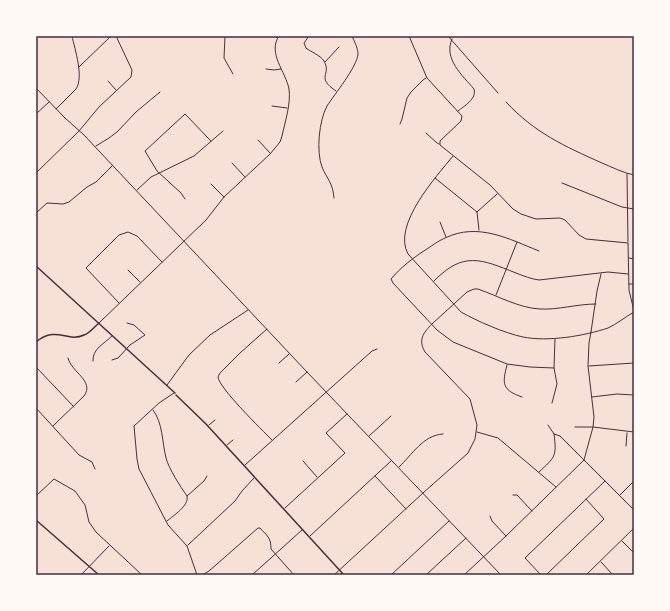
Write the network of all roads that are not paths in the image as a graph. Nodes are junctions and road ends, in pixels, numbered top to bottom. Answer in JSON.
{"nodes":[{"id":1,"x":72,"y":36,"type":"edge"},
{"id":2,"x":111,"y":36,"type":"edge"},
{"id":3,"x":116,"y":36,"type":"edge"},
{"id":4,"x":224,"y":36,"type":"edge"},
{"id":5,"x":275,"y":36,"type":"edge"},
{"id":6,"x":279,"y":36,"type":"edge"},
{"id":7,"x":309,"y":36,"type":"edge"},
{"id":8,"x":352,"y":36,"type":"edge"},
{"id":9,"x":409,"y":36,"type":"edge"},
{"id":10,"x":448,"y":36,"type":"edge"},
{"id":11,"x":277,"y":38,"type":"junction"},
{"id":12,"x":452,"y":39,"type":"junction"},
{"id":13,"x":338,"y":47,"type":"dead end"},
{"id":14,"x":324,"y":62,"type":"junction"},
{"id":15,"x":79,"y":68,"type":"junction"},
{"id":16,"x":266,"y":69,"type":"dead end"},
{"id":17,"x":281,"y":69,"type":"junction"},
{"id":18,"x":233,"y":74,"type":"dead end"},
{"id":19,"x":427,"y":78,"type":"junction"},
{"id":20,"x":108,"y":81,"type":"dead end"},
{"id":21,"x":36,"y":88,"type":"edge"},
{"id":22,"x":117,"y":91,"type":"junction"},
{"id":23,"x":160,"y":92,"type":"dead end"},
{"id":24,"x":336,"y":92,"type":"junction"},
{"id":25,"x":498,"y":93,"type":"dead end"},
{"id":26,"x":49,"y":101,"type":"junction"},
{"id":27,"x":506,"y":102,"type":"dead end"},
{"id":28,"x":272,"y":106,"type":"dead end"},
{"id":29,"x":287,"y":108,"type":"junction"},
{"id":30,"x":56,"y":109,"type":"junction"},
{"id":31,"x":458,"y":111,"type":"junction"},
{"id":32,"x":36,"y":114,"type":"edge"},
{"id":33,"x":400,"y":124,"type":"dead end"},
{"id":34,"x":79,"y":131,"type":"junction"},
{"id":35,"x":223,"y":131,"type":"dead end"},
{"id":36,"x":426,"y":133,"type":"dead end"},
{"id":37,"x":258,"y":140,"type":"dead end"},
{"id":38,"x":211,"y":141,"type":"junction"},
{"id":39,"x":440,"y":144,"type":"junction"},
{"id":40,"x":95,"y":147,"type":"junction"},
{"id":41,"x":270,"y":154,"type":"junction"},
{"id":42,"x":453,"y":156,"type":"junction"},
{"id":43,"x":232,"y":163,"type":"dead end"},
{"id":44,"x":113,"y":165,"type":"junction"},
{"id":45,"x":160,"y":172,"type":"junction"},
{"id":46,"x":36,"y":173,"type":"edge"},
{"id":47,"x":627,"y":173,"type":"junction"},
{"id":48,"x":634,"y":175,"type":"edge"},
{"id":49,"x":246,"y":177,"type":"junction"},
{"id":50,"x":435,"y":178,"type":"junction"},
{"id":51,"x":562,"y":183,"type":"dead end"},
{"id":52,"x":211,"y":184,"type":"dead end"},
{"id":53,"x":137,"y":191,"type":"junction"},
{"id":54,"x":498,"y":193,"type":"junction"},
{"id":55,"x":224,"y":198,"type":"junction"},
{"id":56,"x":334,"y":198,"type":"dead end"},
{"id":57,"x":185,"y":199,"type":"dead end"},
{"id":58,"x":627,"y":208,"type":"junction"},
{"id":59,"x":634,"y":209,"type":"edge"},
{"id":60,"x":477,"y":212,"type":"junction"},
{"id":61,"x":36,"y":213,"type":"edge"},
{"id":62,"x":440,"y":222,"type":"dead end"},
{"id":63,"x":478,"y":231,"type":"junction"},
{"id":64,"x":446,"y":237,"type":"junction"},
{"id":65,"x":184,"y":241,"type":"junction"},
{"id":66,"x":517,"y":242,"type":"junction"},
{"id":67,"x":628,"y":243,"type":"junction"},
{"id":68,"x":539,"y":251,"type":"dead end"},
{"id":69,"x":629,"y":258,"type":"junction"},
{"id":70,"x":413,"y":259,"type":"junction"},
{"id":71,"x":634,"y":259,"type":"edge"},
{"id":72,"x":162,"y":262,"type":"junction"},
{"id":73,"x":36,"y":266,"type":"edge"},
{"id":74,"x":506,"y":269,"type":"junction"},
{"id":75,"x":128,"y":270,"type":"dead end"},
{"id":76,"x":601,"y":273,"type":"junction"},
{"id":77,"x":629,"y":274,"type":"junction"},
{"id":78,"x":434,"y":282,"type":"junction"},
{"id":79,"x":141,"y":283,"type":"junction"},
{"id":80,"x":629,"y":284,"type":"junction"},
{"id":81,"x":634,"y":284,"type":"edge"},
{"id":82,"x":496,"y":296,"type":"junction"},
{"id":83,"x":120,"y":304,"type":"junction"},
{"id":84,"x":454,"y":304,"type":"junction"},
{"id":85,"x":596,"y":304,"type":"junction"},
{"id":86,"x":248,"y":310,"type":"junction"},
{"id":87,"x":634,"y":312,"type":"edge"},
{"id":88,"x":99,"y":323,"type":"junction"},
{"id":89,"x":127,"y":323,"type":"dead end"},
{"id":90,"x":432,"y":324,"type":"junction"},
{"id":91,"x":267,"y":329,"type":"junction"},
{"id":92,"x":591,"y":332,"type":"junction"},
{"id":93,"x":113,"y":336,"type":"junction"},
{"id":94,"x":555,"y":338,"type":"junction"},
{"id":95,"x":36,"y":342,"type":"edge"},
{"id":96,"x":127,"y":349,"type":"junction"},
{"id":97,"x":377,"y":349,"type":"dead end"},
{"id":98,"x":290,"y":354,"type":"junction"},
{"id":99,"x":68,"y":358,"type":"dead end"},
{"id":100,"x":112,"y":360,"type":"dead end"},
{"id":101,"x":93,"y":361,"type":"dead end"},
{"id":102,"x":279,"y":363,"type":"dead end"},
{"id":103,"x":634,"y":363,"type":"edge"},
{"id":104,"x":507,"y":364,"type":"junction"},
{"id":105,"x":588,"y":366,"type":"junction"},
{"id":106,"x":36,"y":367,"type":"edge"},
{"id":107,"x":554,"y":368,"type":"junction"},
{"id":108,"x":307,"y":372,"type":"junction"},
{"id":109,"x":296,"y":382,"type":"dead end"},
{"id":110,"x":166,"y":386,"type":"junction"},
{"id":111,"x":326,"y":392,"type":"junction"},
{"id":112,"x":176,"y":394,"type":"junction"},
{"id":113,"x":634,"y":395,"type":"edge"},
{"id":114,"x":522,"y":397,"type":"dead end"},
{"id":115,"x":592,"y":397,"type":"junction"},
{"id":116,"x":552,"y":403,"type":"dead end"},
{"id":117,"x":74,"y":407,"type":"junction"},
{"id":118,"x":36,"y":408,"type":"edge"},
{"id":119,"x":152,"y":410,"type":"junction"},
{"id":120,"x":347,"y":413,"type":"junction"},
{"id":121,"x":391,"y":416,"type":"dead end"},
{"id":122,"x":215,"y":420,"type":"dead end"},
{"id":123,"x":548,"y":425,"type":"dead end"},
{"id":124,"x":53,"y":426,"type":"junction"},
{"id":125,"x":208,"y":426,"type":"junction"},
{"id":126,"x":575,"y":427,"type":"dead end"},
{"id":127,"x":593,"y":428,"type":"junction"},
{"id":128,"x":477,"y":432,"type":"junction"},
{"id":129,"x":628,"y":432,"type":"junction"},
{"id":130,"x":634,"y":432,"type":"edge"},
{"id":131,"x":443,"y":434,"type":"dead end"},
{"id":132,"x":554,"y":434,"type":"junction"},
{"id":133,"x":369,"y":436,"type":"junction"},
{"id":134,"x":233,"y":440,"type":"dead end"},
{"id":135,"x":272,"y":441,"type":"junction"},
{"id":136,"x":226,"y":445,"type":"junction"},
{"id":137,"x":626,"y":446,"type":"dead end"},
{"id":138,"x":392,"y":460,"type":"junction"},
{"id":139,"x":584,"y":460,"type":"junction"},
{"id":140,"x":303,"y":461,"type":"dead end"},
{"id":141,"x":244,"y":466,"type":"junction"},
{"id":142,"x":399,"y":468,"type":"junction"},
{"id":143,"x":95,"y":469,"type":"dead end"},
{"id":144,"x":538,"y":473,"type":"junction"},
{"id":145,"x":207,"y":476,"type":"dead end"},
{"id":146,"x":375,"y":476,"type":"junction"},
{"id":147,"x":255,"y":477,"type":"junction"},
{"id":148,"x":318,"y":478,"type":"junction"},
{"id":149,"x":605,"y":481,"type":"junction"},
{"id":150,"x":634,"y":481,"type":"edge"},
{"id":151,"x":556,"y":487,"type":"junction"},
{"id":152,"x":423,"y":493,"type":"junction"},
{"id":153,"x":513,"y":495,"type":"dead end"},
{"id":154,"x":619,"y":495,"type":"junction"},
{"id":155,"x":36,"y":496,"type":"edge"},
{"id":156,"x":187,"y":496,"type":"junction"},
{"id":157,"x":586,"y":499,"type":"junction"},
{"id":158,"x":284,"y":509,"type":"junction"},
{"id":159,"x":407,"y":509,"type":"junction"},
{"id":160,"x":634,"y":510,"type":"edge"},
{"id":161,"x":532,"y":511,"type":"junction"},
{"id":162,"x":490,"y":516,"type":"dead end"},
{"id":163,"x":36,"y":520,"type":"edge"},
{"id":164,"x":449,"y":521,"type":"junction"},
{"id":165,"x":166,"y":522,"type":"junction"},
{"id":166,"x":634,"y":528,"type":"edge"},
{"id":167,"x":302,"y":529,"type":"junction"},
{"id":168,"x":309,"y":536,"type":"junction"},
{"id":169,"x":506,"y":536,"type":"junction"},
{"id":170,"x":466,"y":538,"type":"junction"},
{"id":171,"x":621,"y":540,"type":"junction"},
{"id":172,"x":109,"y":545,"type":"junction"},
{"id":173,"x":187,"y":546,"type":"junction"},
{"id":174,"x":634,"y":553,"type":"edge"},
{"id":175,"x":275,"y":555,"type":"junction"},
{"id":176,"x":484,"y":557,"type":"junction"},
{"id":177,"x":600,"y":562,"type":"junction"},
{"id":178,"x":90,"y":567,"type":"junction"},
{"id":179,"x":340,"y":570,"type":"junction"},
{"id":180,"x":81,"y":575,"type":"edge"},
{"id":181,"x":99,"y":575,"type":"edge"},
{"id":182,"x":142,"y":575,"type":"edge"},
{"id":183,"x":197,"y":575,"type":"edge"},
{"id":184,"x":202,"y":575,"type":"edge"},
{"id":185,"x":252,"y":575,"type":"edge"},
{"id":186,"x":294,"y":575,"type":"edge"},
{"id":187,"x":334,"y":575,"type":"edge"},
{"id":188,"x":344,"y":575,"type":"edge"},
{"id":189,"x":391,"y":575,"type":"edge"},
{"id":190,"x":426,"y":575,"type":"edge"},
{"id":191,"x":464,"y":575,"type":"edge"},
{"id":192,"x":501,"y":575,"type":"edge"},
{"id":193,"x":541,"y":575,"type":"edge"},
{"id":194,"x":546,"y":575,"type":"edge"},
{"id":195,"x":586,"y":575,"type":"edge"},
{"id":196,"x":613,"y":575,"type":"edge"}],
"edges":[{"from":1,"to":15,"type":"street"},
{"from":2,"to":15,"type":"street"},
{"from":3,"to":22,"type":"street"},
{"from":4,"to":18,"type":"street"},
{"from":5,"to":11,"type":"street"},
{"from":6,"to":11,"type":"street"},
{"from":7,"to":14,"type":"street"},
{"from":8,"to":24,"type":"street"},
{"from":9,"to":19,"type":"street"},
{"from":10,"to":12,"type":"street"},
{"from":11,"to":17,"type":"street"},
{"from":12,"to":25,"type":"street"},
{"from":12,"to":31,"type":"street"},
{"from":13,"to":14,"type":"street"},
{"from":14,"to":24,"type":"street"},
{"from":15,"to":30,"type":"street"},
{"from":16,"to":17,"type":"street"},
{"from":17,"to":29,"type":"street"},
{"from":19,"to":31,"type":"street"},
{"from":19,"to":33,"type":"street"},
{"from":20,"to":22,"type":"street"},
{"from":21,"to":26,"type":"street"},
{"from":22,"to":34,"type":"street"},
{"from":23,"to":40,"type":"street"},
{"from":24,"to":56,"type":"street"},
{"from":26,"to":30,"type":"street"},
{"from":26,"to":32,"type":"street"},
{"from":27,"to":47,"type":"street"},
{"from":28,"to":29,"type":"street"},
{"from":29,"to":41,"type":"street"},
{"from":30,"to":34,"type":"street"},
{"from":31,"to":39,"type":"street"},
{"from":34,"to":40,"type":"street"},
{"from":34,"to":46,"type":"street"},
{"from":35,"to":38,"type":"street"},
{"from":36,"to":39,"type":"street"},
{"from":37,"to":41,"type":"street"},
{"from":38,"to":45,"type":"street"},
{"from":38,"to":45,"type":"street"},
{"from":39,"to":42,"type":"street"},
{"from":40,"to":44,"type":"street"},
{"from":41,"to":49,"type":"street"},
{"from":42,"to":50,"type":"street"},
{"from":42,"to":54,"type":"street"},
{"from":43,"to":49,"type":"street"},
{"from":44,"to":53,"type":"street"},
{"from":44,"to":61,"type":"street"},
{"from":45,"to":53,"type":"street"},
{"from":45,"to":57,"type":"street"},
{"from":47,"to":48,"type":"street"},
{"from":47,"to":58,"type":"street"},
{"from":49,"to":55,"type":"street"},
{"from":50,"to":60,"type":"street"},
{"from":50,"to":70,"type":"street"},
{"from":51,"to":58,"type":"street"},
{"from":52,"to":55,"type":"street"},
{"from":53,"to":65,"type":"street"},
{"from":54,"to":60,"type":"street"},
{"from":54,"to":67,"type":"street"},
{"from":55,"to":65,"type":"street"},
{"from":58,"to":59,"type":"street"},
{"from":58,"to":67,"type":"street"},
{"from":60,"to":63,"type":"street"},
{"from":62,"to":64,"type":"street"},
{"from":63,"to":64,"type":"street"},
{"from":63,"to":66,"type":"street"},
{"from":64,"to":70,"type":"street"},
{"from":65,"to":72,"type":"street"},
{"from":65,"to":86,"type":"street"},
{"from":66,"to":68,"type":"street"},
{"from":66,"to":74,"type":"street"},
{"from":67,"to":69,"type":"street"},
{"from":69,"to":71,"type":"street"},
{"from":69,"to":77,"type":"street"},
{"from":70,"to":78,"type":"street"},
{"from":70,"to":90,"type":"street"},
{"from":72,"to":79,"type":"street"},
{"from":72,"to":83,"type":"street"},
{"from":73,"to":88,"type":"main road"},
{"from":74,"to":76,"type":"street"},
{"from":74,"to":78,"type":"street"},
{"from":74,"to":82,"type":"street"},
{"from":75,"to":79,"type":"street"},
{"from":76,"to":77,"type":"street"},
{"from":76,"to":85,"type":"street"},
{"from":77,"to":80,"type":"street"},
{"from":78,"to":84,"type":"street"},
{"from":79,"to":83,"type":"street"},
{"from":80,"to":81,"type":"street"},
{"from":80,"to":87,"type":"street"},
{"from":82,"to":84,"type":"street"},
{"from":82,"to":85,"type":"street"},
{"from":83,"to":88,"type":"street"},
{"from":84,"to":90,"type":"street"},
{"from":84,"to":94,"type":"street"},
{"from":85,"to":92,"type":"street"},
{"from":86,"to":91,"type":"street"},
{"from":86,"to":110,"type":"street"},
{"from":87,"to":92,"type":"street"},
{"from":88,"to":93,"type":"main road"},
{"from":88,"to":95,"type":"main road"},
{"from":89,"to":96,"type":"street"},
{"from":90,"to":104,"type":"street"},
{"from":90,"to":128,"type":"street"},
{"from":91,"to":98,"type":"street"},
{"from":91,"to":135,"type":"street"},
{"from":92,"to":94,"type":"street"},
{"from":92,"to":105,"type":"street"},
{"from":93,"to":96,"type":"main road"},
{"from":93,"to":101,"type":"street"},
{"from":94,"to":107,"type":"street"},
{"from":96,"to":100,"type":"street"},
{"from":96,"to":110,"type":"main road"},
{"from":97,"to":111,"type":"street"},
{"from":98,"to":102,"type":"street"},
{"from":98,"to":108,"type":"street"},
{"from":99,"to":117,"type":"street"},
{"from":103,"to":105,"type":"street"},
{"from":104,"to":107,"type":"street"},
{"from":104,"to":114,"type":"street"},
{"from":105,"to":115,"type":"street"},
{"from":106,"to":117,"type":"street"},
{"from":107,"to":116,"type":"street"},
{"from":108,"to":109,"type":"street"},
{"from":108,"to":111,"type":"street"},
{"from":110,"to":112,"type":"main road"},
{"from":111,"to":120,"type":"street"},
{"from":111,"to":135,"type":"street"},
{"from":112,"to":119,"type":"street"},
{"from":112,"to":125,"type":"main road"},
{"from":113,"to":115,"type":"street"},
{"from":115,"to":127,"type":"street"},
{"from":117,"to":124,"type":"street"},
{"from":118,"to":124,"type":"street"},
{"from":119,"to":156,"type":"street"},
{"from":119,"to":165,"type":"street"},
{"from":120,"to":133,"type":"street"},
{"from":120,"to":148,"type":"street"},
{"from":121,"to":133,"type":"street"},
{"from":122,"to":125,"type":"street"},
{"from":123,"to":132,"type":"street"},
{"from":124,"to":143,"type":"street"},
{"from":125,"to":136,"type":"main road"},
{"from":126,"to":127,"type":"street"},
{"from":127,"to":129,"type":"street"},
{"from":127,"to":139,"type":"street"},
{"from":128,"to":144,"type":"street"},
{"from":128,"to":152,"type":"street"},
{"from":129,"to":130,"type":"street"},
{"from":129,"to":137,"type":"street"},
{"from":131,"to":142,"type":"street"},
{"from":132,"to":139,"type":"street"},
{"from":132,"to":144,"type":"street"},
{"from":133,"to":138,"type":"street"},
{"from":134,"to":136,"type":"street"},
{"from":135,"to":141,"type":"street"},
{"from":136,"to":141,"type":"main road"},
{"from":138,"to":142,"type":"street"},
{"from":138,"to":146,"type":"street"},
{"from":139,"to":149,"type":"street"},
{"from":139,"to":151,"type":"street"},
{"from":140,"to":148,"type":"street"},
{"from":141,"to":147,"type":"main road"},
{"from":142,"to":152,"type":"street"},
{"from":144,"to":151,"type":"street"},
{"from":145,"to":156,"type":"street"},
{"from":146,"to":159,"type":"street"},
{"from":146,"to":168,"type":"street"},
{"from":147,"to":158,"type":"main road"},
{"from":147,"to":173,"type":"street"},
{"from":148,"to":158,"type":"street"},
{"from":149,"to":154,"type":"street"},
{"from":149,"to":157,"type":"street"},
{"from":150,"to":154,"type":"street"},
{"from":151,"to":161,"type":"street"},
{"from":152,"to":159,"type":"street"},
{"from":152,"to":164,"type":"street"},
{"from":153,"to":161,"type":"street"},
{"from":154,"to":160,"type":"street"},
{"from":155,"to":172,"type":"street"},
{"from":156,"to":165,"type":"street"},
{"from":157,"to":193,"type":"street"},
{"from":157,"to":194,"type":"street"},
{"from":158,"to":167,"type":"main road"},
{"from":159,"to":179,"type":"street"},
{"from":161,"to":169,"type":"street"},
{"from":162,"to":169,"type":"street"},
{"from":163,"to":178,"type":"main road"},
{"from":164,"to":170,"type":"street"},
{"from":164,"to":189,"type":"street"},
{"from":165,"to":173,"type":"street"},
{"from":166,"to":171,"type":"street"},
{"from":167,"to":168,"type":"main road"},
{"from":167,"to":175,"type":"street"},
{"from":168,"to":179,"type":"main road"},
{"from":169,"to":176,"type":"street"},
{"from":170,"to":176,"type":"street"},
{"from":170,"to":190,"type":"street"},
{"from":171,"to":174,"type":"street"},
{"from":171,"to":177,"type":"street"},
{"from":172,"to":178,"type":"street"},
{"from":172,"to":182,"type":"street"},
{"from":173,"to":183,"type":"street"},
{"from":175,"to":184,"type":"street"},
{"from":175,"to":185,"type":"street"},
{"from":175,"to":186,"type":"street"},
{"from":176,"to":191,"type":"street"},
{"from":176,"to":192,"type":"street"},
{"from":177,"to":195,"type":"street"},
{"from":177,"to":196,"type":"street"},
{"from":178,"to":180,"type":"street"},
{"from":178,"to":181,"type":"main road"},
{"from":179,"to":187,"type":"street"},
{"from":179,"to":188,"type":"main road"}]}
